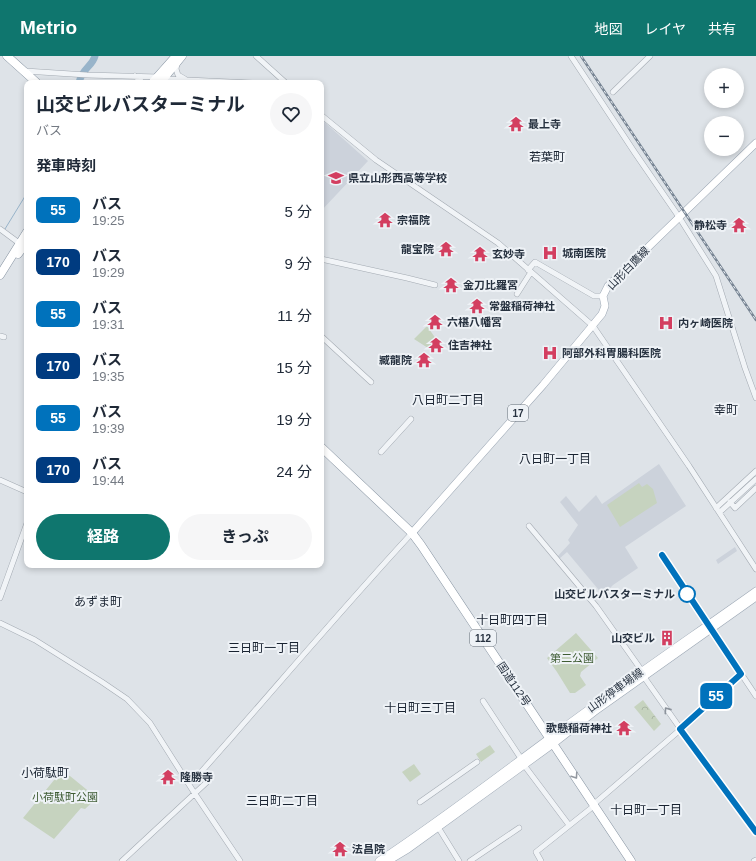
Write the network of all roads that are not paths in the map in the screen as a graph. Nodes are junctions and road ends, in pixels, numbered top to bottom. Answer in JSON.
{"nodes":[{"id":1,"x":7,"y":56,"type":"edge"},
{"id":2,"x":182,"y":56,"type":"edge"},
{"id":3,"x":256,"y":56,"type":"edge"},
{"id":4,"x":571,"y":56,"type":"edge"},
{"id":5,"x":650,"y":56,"type":"edge"},
{"id":6,"x":176,"y":59,"type":"edge"},
{"id":7,"x":24,"y":71,"type":"junction"},
{"id":8,"x":135,"y":76,"type":"junction"},
{"id":9,"x":34,"y":80,"type":"edge"},
{"id":10,"x":140,"y":80,"type":"edge"},
{"id":11,"x":159,"y":80,"type":"edge"},
{"id":12,"x":186,"y":80,"type":"joint"},
{"id":13,"x":283,"y":80,"type":"edge"},
{"id":14,"x":613,"y":92,"type":"dead end"},
{"id":15,"x":324,"y":117,"type":"edge"},
{"id":16,"x":756,"y":143,"type":"edge"},
{"id":17,"x":679,"y":217,"type":"junction"},
{"id":18,"x":2,"y":231,"type":"edge"},
{"id":19,"x":23,"y":245,"type":"edge"},
{"id":20,"x":324,"y":260,"type":"edge"},
{"id":21,"x":529,"y":271,"type":"junction"},
{"id":22,"x":0,"y":275,"type":"edge"},
{"id":23,"x":0,"y":282,"type":"edge"},
{"id":24,"x":435,"y":285,"type":"dead end"},
{"id":25,"x":517,"y":294,"type":"dead end"},
{"id":26,"x":603,"y":296,"type":"junction"},
{"id":27,"x":592,"y":326,"type":"junction"},
{"id":28,"x":324,"y":339,"type":"edge"},
{"id":29,"x":371,"y":382,"type":"dead end"},
{"id":30,"x":756,"y":398,"type":"edge"},
{"id":31,"x":411,"y":420,"type":"dead end"},
{"id":32,"x":324,"y":450,"type":"edge"},
{"id":33,"x":381,"y":452,"type":"dead end"},
{"id":34,"x":756,"y":471,"type":"edge"},
{"id":35,"x":756,"y":479,"type":"edge"},
{"id":36,"x":0,"y":480,"type":"edge"},
{"id":37,"x":756,"y":488,"type":"edge"},
{"id":38,"x":24,"y":491,"type":"edge"},
{"id":39,"x":730,"y":502,"type":"junction"},
{"id":40,"x":718,"y":510,"type":"junction"},
{"id":41,"x":528,"y":526,"type":"dead end"},
{"id":42,"x":24,"y":531,"type":"edge"},
{"id":43,"x":412,"y":533,"type":"junction"},
{"id":44,"x":662,"y":555,"type":"dead end"},
{"id":45,"x":756,"y":568,"type":"edge"},
{"id":46,"x":756,"y":591,"type":"edge"},
{"id":47,"x":0,"y":598,"type":"edge"},
{"id":48,"x":756,"y":598,"type":"edge"},
{"id":49,"x":0,"y":623,"type":"edge"},
{"id":50,"x":710,"y":627,"type":"junction"},
{"id":51,"x":643,"y":674,"type":"junction"},
{"id":52,"x":741,"y":674,"type":"junction"},
{"id":53,"x":756,"y":696,"type":"edge"},
{"id":54,"x":483,"y":700,"type":"dead end"},
{"id":55,"x":680,"y":729,"type":"junction"},
{"id":56,"x":551,"y":741,"type":"junction"},
{"id":57,"x":477,"y":762,"type":"dead end"},
{"id":58,"x":523,"y":762,"type":"junction"},
{"id":59,"x":195,"y":794,"type":"junction"},
{"id":60,"x":420,"y":802,"type":"dead end"},
{"id":61,"x":594,"y":805,"type":"junction"},
{"id":62,"x":569,"y":825,"type":"junction"},
{"id":63,"x":438,"y":827,"type":"junction"},
{"id":64,"x":519,"y":828,"type":"dead end"},
{"id":65,"x":756,"y":832,"type":"edge"},
{"id":66,"x":122,"y":861,"type":"edge"},
{"id":67,"x":240,"y":861,"type":"edge"},
{"id":68,"x":379,"y":861,"type":"edge"},
{"id":69,"x":388,"y":861,"type":"edge"},
{"id":70,"x":460,"y":861,"type":"edge"},
{"id":71,"x":470,"y":861,"type":"edge"},
{"id":72,"x":542,"y":861,"type":"edge"},
{"id":73,"x":631,"y":861,"type":"edge"}],
"edges":[{"from":1,"to":7,"type":"highway"},
{"from":2,"to":6,"type":"highway"},
{"from":3,"to":13,"type":"street"},
{"from":4,"to":17,"type":"street"},
{"from":5,"to":14,"type":"street"},
{"from":6,"to":11,"type":"highway"},
{"from":6,"to":12,"type":"street"},
{"from":7,"to":8,"type":"street"},
{"from":7,"to":9,"type":"highway"},
{"from":8,"to":10,"type":"street"},
{"from":8,"to":11,"type":"street"},
{"from":11,"to":12,"type":"street"},
{"from":15,"to":21,"type":"street"},
{"from":16,"to":17,"type":"main road","name":"山形白鷹線","number":"17"},
{"from":17,"to":26,"type":"main road","name":"山形白鷹線","number":"17"},
{"from":17,"to":30,"type":"street"},
{"from":18,"to":19,"type":"street"},
{"from":19,"to":22,"type":"highway"},
{"from":19,"to":23,"type":"highway"},
{"from":20,"to":24,"type":"street"},
{"from":21,"to":25,"type":"street"},
{"from":21,"to":26,"type":"street"},
{"from":21,"to":27,"type":"street"},
{"from":26,"to":27,"type":"main road","name":"山形白鷹線","number":"17"},
{"from":27,"to":40,"type":"street"},
{"from":27,"to":43,"type":"main road","name":"山形白鷹線","number":"17"},
{"from":28,"to":29,"type":"street"},
{"from":31,"to":33,"type":"street"},
{"from":32,"to":43,"type":"highway","name":"国道112号","number":"112"},
{"from":34,"to":40,"type":"street"},
{"from":35,"to":39,"type":"street"},
{"from":36,"to":38,"type":"street"},
{"from":37,"to":39,"type":"street"},
{"from":39,"to":40,"type":"street"},
{"from":40,"to":45,"type":"street"},
{"from":41,"to":51,"type":"street"},
{"from":42,"to":47,"type":"street"},
{"from":43,"to":56,"type":"highway","name":"国道112号","number":"112"},
{"from":43,"to":59,"type":"street"},
{"from":44,"to":50,"type":"street"},
{"from":46,"to":50,"type":"main road","name":"山形停車場線"},
{"from":48,"to":50,"type":"main road","name":"山形停車場線"},
{"from":49,"to":59,"type":"street"},
{"from":50,"to":51,"type":"main road","name":"山形停車場線"},
{"from":50,"to":52,"type":"street"},
{"from":55,"to":51,"type":"street","one_way":true},
{"from":51,"to":56,"type":"main road","name":"山形停車場線"},
{"from":52,"to":53,"type":"street"},
{"from":52,"to":55,"type":"street"},
{"from":54,"to":58,"type":"street"},
{"from":55,"to":61,"type":"street"},
{"from":55,"to":65,"type":"street"},
{"from":56,"to":58,"type":"main road","name":"山形停車場線"},
{"from":56,"to":61,"type":"highway","name":"国道112号","number":"112","one_way":true},
{"from":57,"to":60,"type":"street"},
{"from":58,"to":62,"type":"street"},
{"from":58,"to":63,"type":"main road","name":"山形停車場線"},
{"from":58,"to":68,"type":"main road","name":"山形停車場線"},
{"from":59,"to":66,"type":"street"},
{"from":59,"to":67,"type":"street"},
{"from":61,"to":62,"type":"street"},
{"from":61,"to":73,"type":"highway","name":"国道112号","number":"112"},
{"from":62,"to":72,"type":"street"},
{"from":63,"to":69,"type":"main road","name":"山形停車場線"},
{"from":63,"to":70,"type":"street"},
{"from":64,"to":71,"type":"street"}]}
